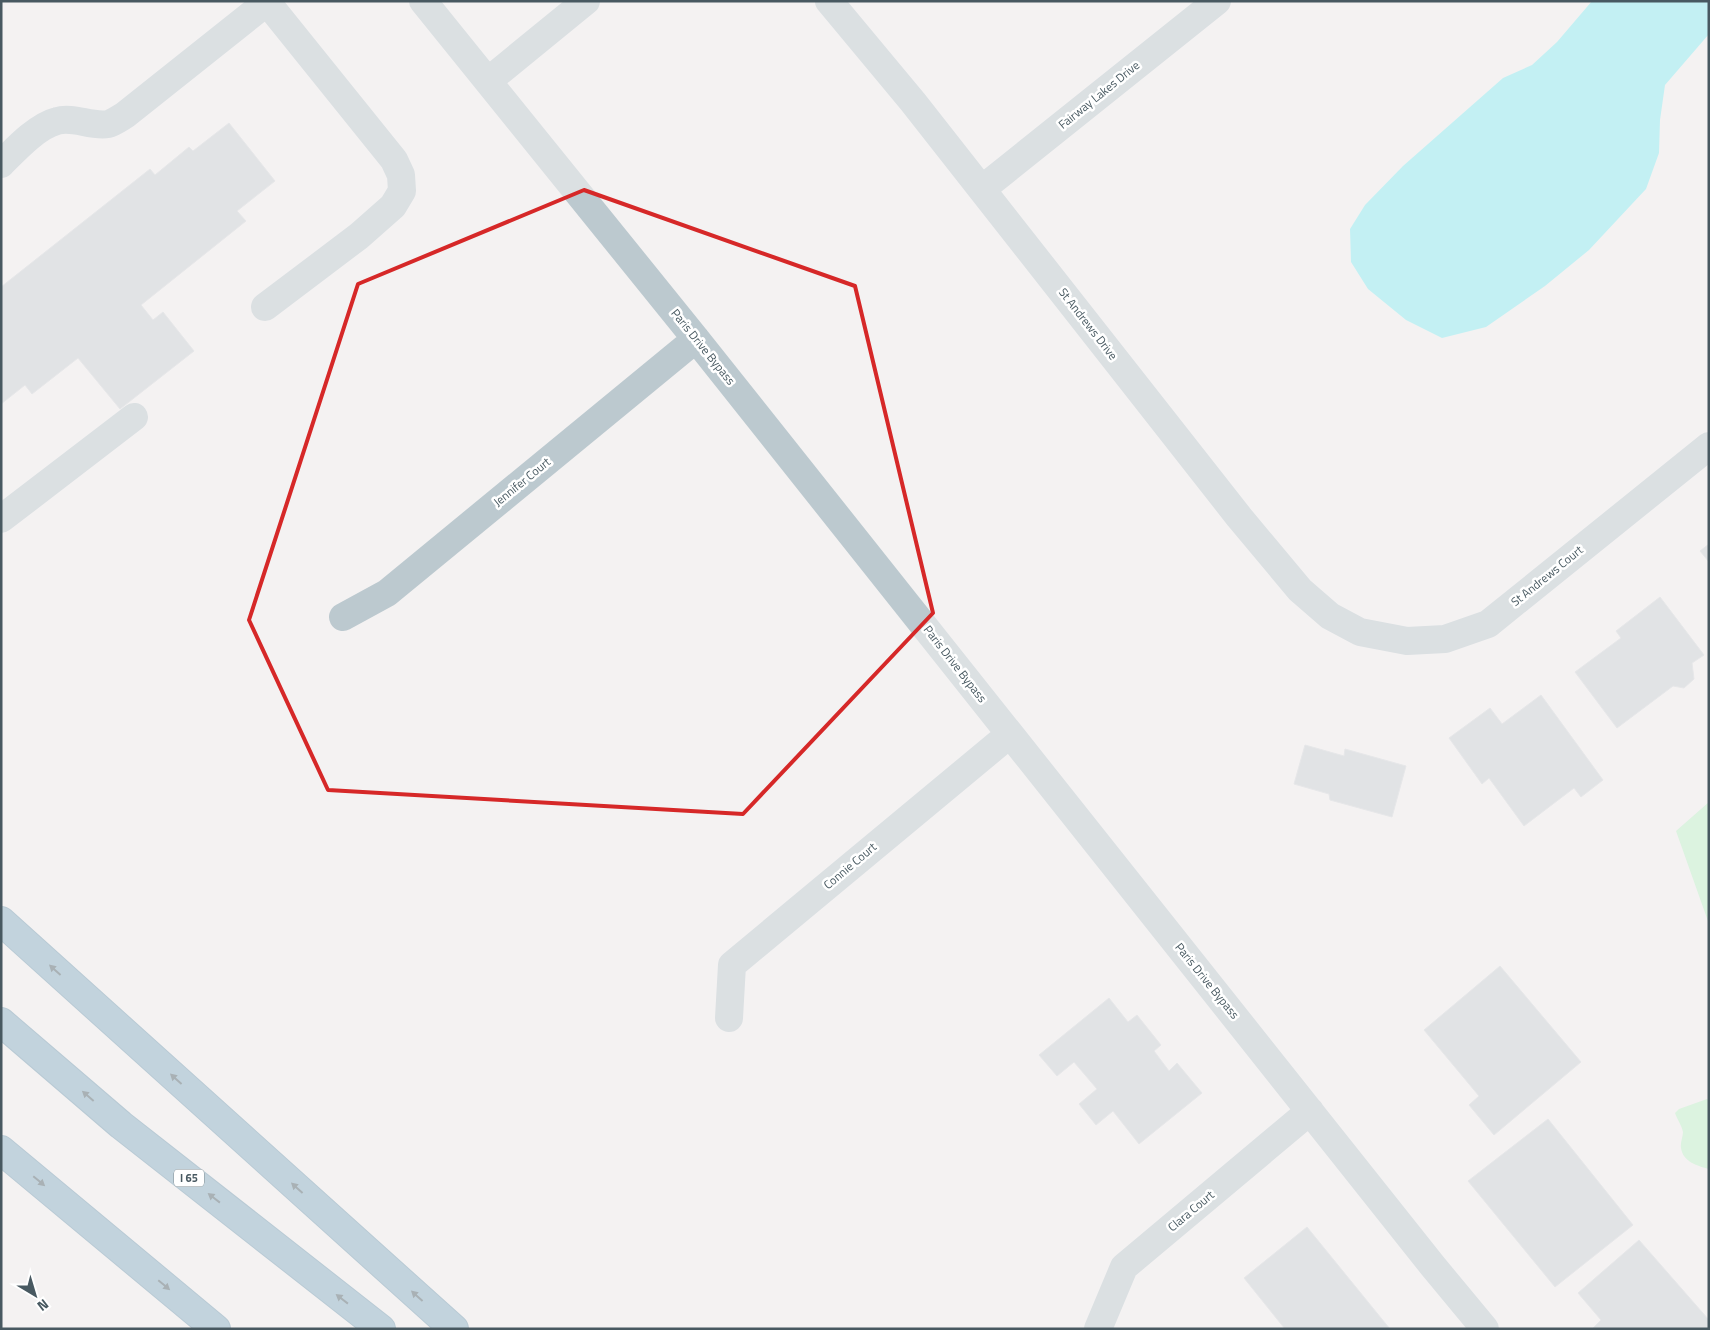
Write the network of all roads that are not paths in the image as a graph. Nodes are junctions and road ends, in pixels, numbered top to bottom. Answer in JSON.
{"nodes":[{"id":1,"x":423,"y":1,"type":"edge"},
{"id":2,"x":586,"y":1,"type":"edge"},
{"id":3,"x":829,"y":1,"type":"edge"},
{"id":4,"x":1217,"y":1,"type":"edge"},
{"id":5,"x":267,"y":2,"type":"edge"},
{"id":6,"x":488,"y":81,"type":"junction"},
{"id":7,"x":1,"y":164,"type":"edge"},
{"id":8,"x":982,"y":190,"type":"junction"},
{"id":9,"x":265,"y":307,"type":"dead end"},
{"id":10,"x":696,"y":339,"type":"junction"},
{"id":11,"x":134,"y":417,"type":"dead end"},
{"id":12,"x":1709,"y":446,"type":"edge"},
{"id":13,"x":1,"y":519,"type":"edge"},
{"id":14,"x":343,"y":617,"type":"dead end"},
{"id":15,"x":1360,"y":632,"type":"joint"},
{"id":16,"x":1010,"y":734,"type":"junction"},
{"id":17,"x":1,"y":921,"type":"edge"},
{"id":18,"x":729,"y":1018,"type":"dead end"},
{"id":19,"x":1,"y":1022,"type":"edge"},
{"id":20,"x":1310,"y":1111,"type":"junction"},
{"id":21,"x":1,"y":1150,"type":"edge"},
{"id":22,"x":216,"y":1329,"type":"edge"},
{"id":23,"x":380,"y":1329,"type":"edge"},
{"id":24,"x":454,"y":1329,"type":"edge"},
{"id":25,"x":1098,"y":1329,"type":"edge"},
{"id":26,"x":1485,"y":1329,"type":"edge"}],
"edges":[{"from":1,"to":6,"type":"street","name":"Paris Drive Bypass"},
{"from":2,"to":6,"type":"street"},
{"from":3,"to":8,"type":"street","name":"St Andrews Drive"},
{"from":4,"to":8,"type":"street","name":"Fairway Lakes Drive"},
{"from":5,"to":7,"type":"street"},
{"from":5,"to":9,"type":"street"},
{"from":6,"to":10,"type":"street","name":"Paris Drive Bypass"},
{"from":8,"to":15,"type":"street","name":"St Andrews Drive"},
{"from":10,"to":14,"type":"street","name":"Jennifer Court"},
{"from":10,"to":16,"type":"street","name":"Paris Drive Bypass"},
{"from":11,"to":13,"type":"street"},
{"from":12,"to":15,"type":"street","name":"St Andrews Court"},
{"from":16,"to":18,"type":"street","name":"Connie Court"},
{"from":16,"to":20,"type":"street","name":"Paris Drive Bypass"},
{"from":24,"to":17,"type":"highway","one_way":true},
{"from":23,"to":19,"type":"highway","number":"I 65","one_way":true},
{"from":20,"to":25,"type":"street","name":"Clara Court"},
{"from":20,"to":26,"type":"street","name":"Paris Drive Bypass"},
{"from":21,"to":22,"type":"highway","one_way":true}]}
